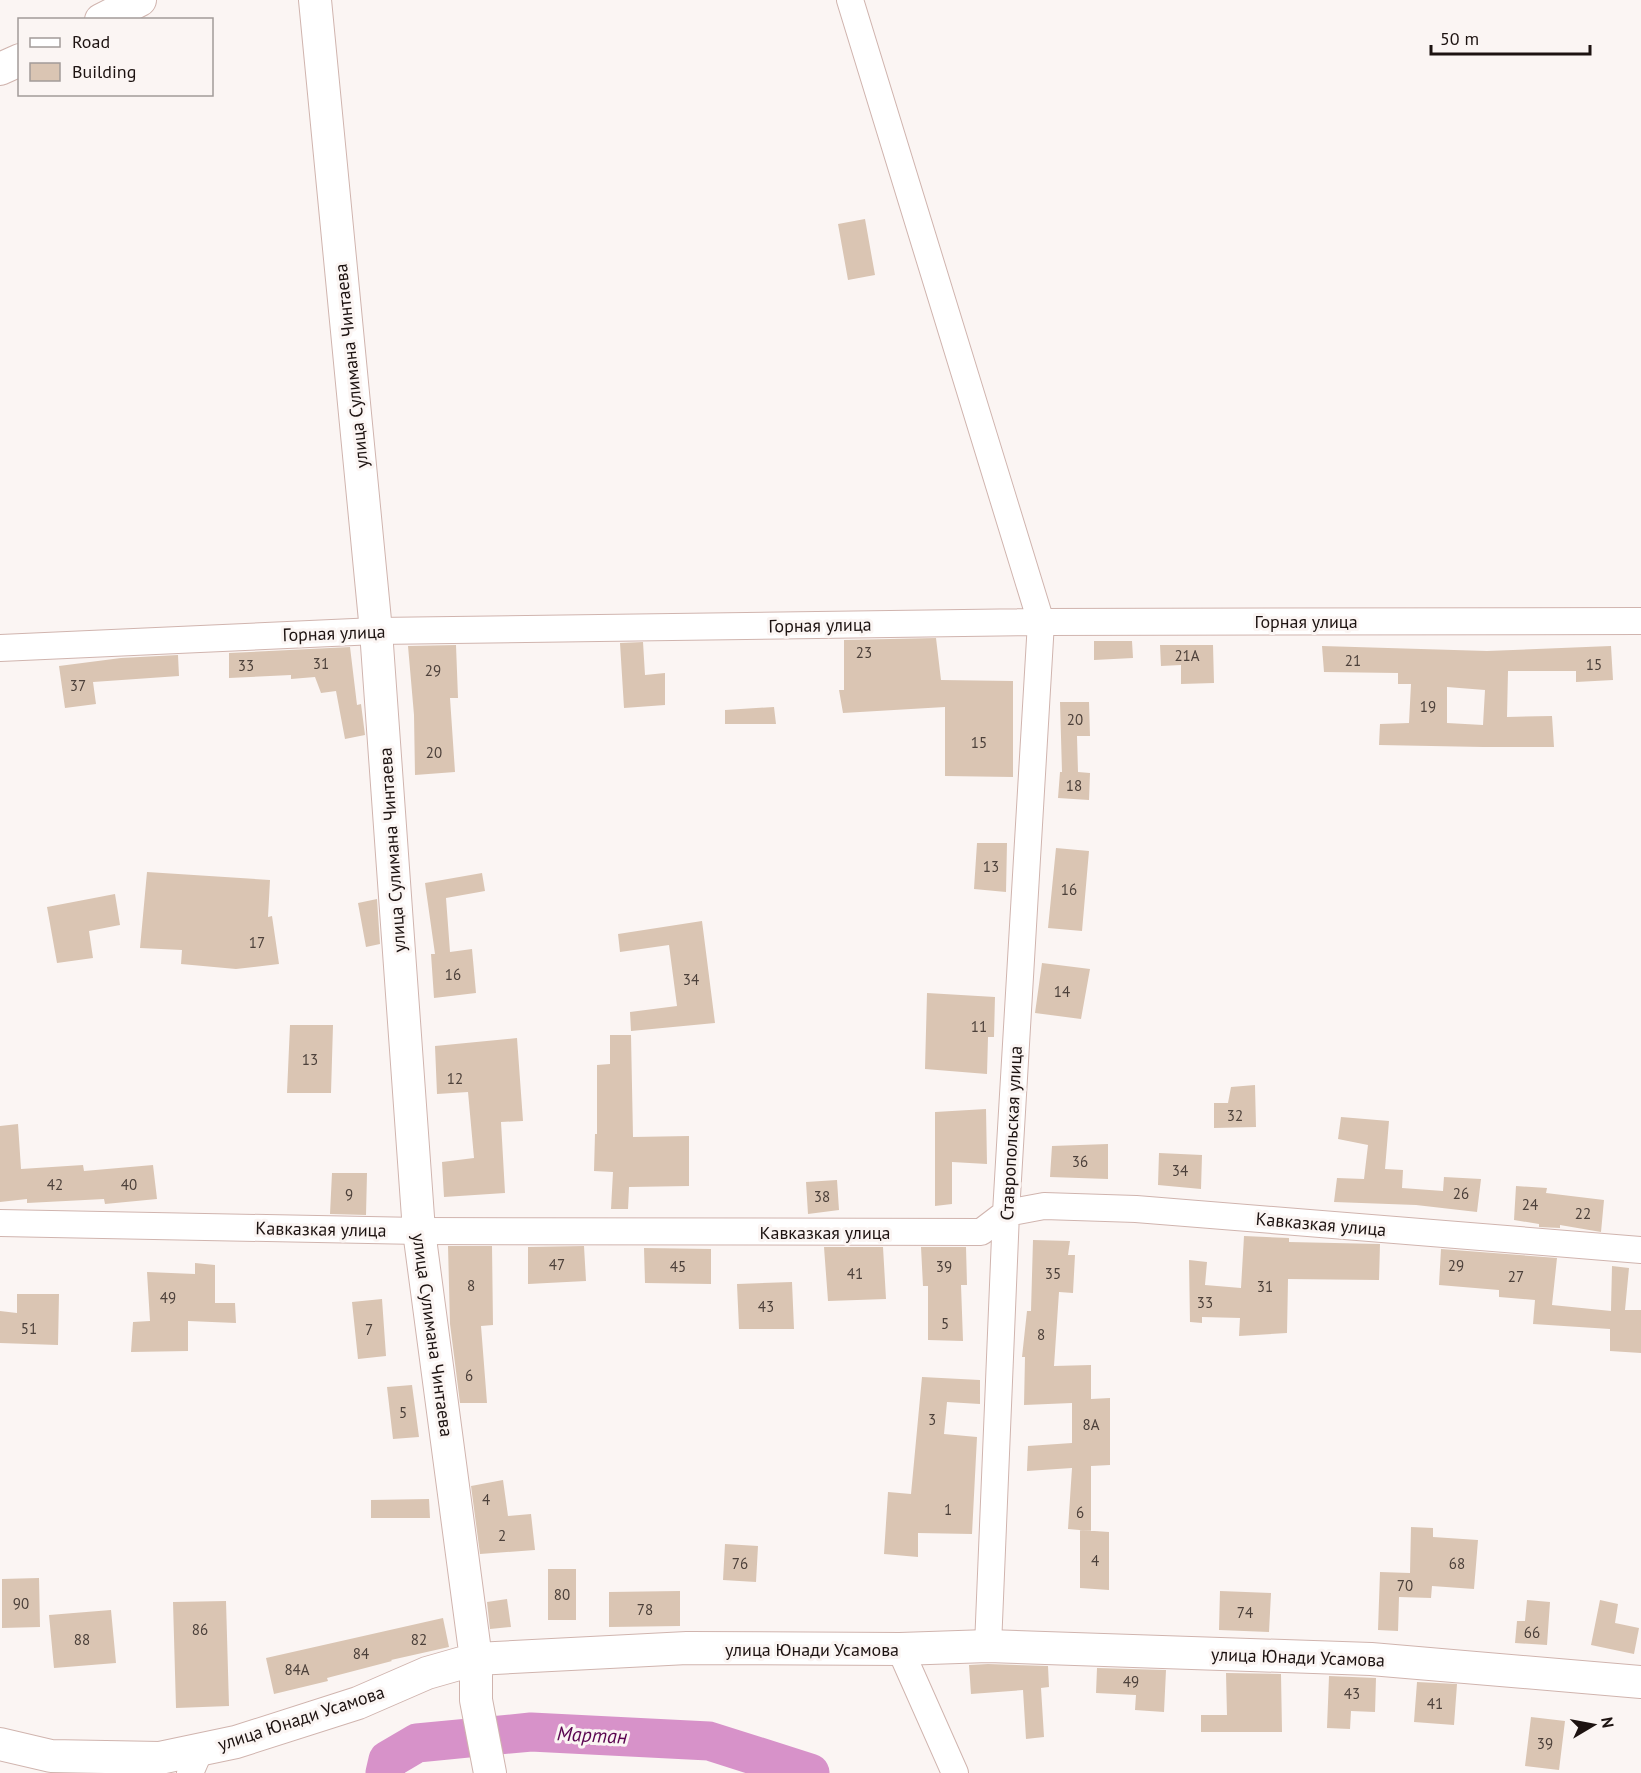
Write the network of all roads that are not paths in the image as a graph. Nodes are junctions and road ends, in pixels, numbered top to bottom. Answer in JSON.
{"nodes":[{"id":1,"x":140,"y":0,"type":"edge"},
{"id":2,"x":315,"y":0,"type":"edge"},
{"id":3,"x":850,"y":0,"type":"edge"},
{"id":4,"x":105,"y":18,"type":"edge"},
{"id":5,"x":18,"y":61,"type":"edge"},
{"id":6,"x":0,"y":69,"type":"edge"},
{"id":7,"x":1641,"y":621,"type":"edge"},
{"id":8,"x":1041,"y":622,"type":"junction"},
{"id":9,"x":376,"y":631,"type":"junction"},
{"id":10,"x":0,"y":648,"type":"edge"},
{"id":11,"x":1006,"y":1213,"type":"junction"},
{"id":12,"x":0,"y":1223,"type":"edge"},
{"id":13,"x":419,"y":1231,"type":"junction"},
{"id":14,"x":1641,"y":1250,"type":"edge"},
{"id":15,"x":988,"y":1646,"type":"junction"},
{"id":16,"x":900,"y":1650,"type":"junction"},
{"id":17,"x":476,"y":1659,"type":"junction"},
{"id":18,"x":1641,"y":1682,"type":"edge"},
{"id":19,"x":0,"y":1744,"type":"edge"},
{"id":20,"x":195,"y":1761,"type":"edge"},
{"id":21,"x":63,"y":1765,"type":"edge"},
{"id":22,"x":490,"y":1773,"type":"edge"},
{"id":23,"x":955,"y":1773,"type":"edge"}],
"edges":[{"from":1,"to":4,"type":"street"},
{"from":2,"to":9,"type":"street","name":"улица Сулимана Чинтаева"},
{"from":3,"to":8,"type":"street"},
{"from":5,"to":6,"type":"street"},
{"from":7,"to":8,"type":"street","name":"Горная улица"},
{"from":8,"to":9,"type":"street","name":"Горная улица"},
{"from":8,"to":11,"type":"street","name":"Ставропольская улица"},
{"from":9,"to":10,"type":"street","name":"Горная улица"},
{"from":9,"to":13,"type":"street","name":"улица Сулимана Чинтаева"},
{"from":11,"to":13,"type":"street","name":"Кавказкая улица"},
{"from":11,"to":14,"type":"street","name":"Кавказкая улица"},
{"from":11,"to":15,"type":"street","name":"Ставропольская улица"},
{"from":12,"to":13,"type":"street","name":"Кавказкая улица"},
{"from":13,"to":17,"type":"street","name":"улица Сулимана Чинтаева"},
{"from":15,"to":16,"type":"street","name":"улица Юнади Усамова"},
{"from":15,"to":18,"type":"street","name":"улица Юнади Усамова"},
{"from":16,"to":17,"type":"street","name":"улица Юнади Усамова"},
{"from":16,"to":23,"type":"street"},
{"from":17,"to":20,"type":"street","name":"улица Юнади Усамова"},
{"from":17,"to":22,"type":"street","name":"улица Сулимана Чинтаева"},
{"from":19,"to":21,"type":"street","name":"улица Юнади Усамова"},
{"from":20,"to":21,"type":"street","name":"улица Юнади Усамова"}]}
